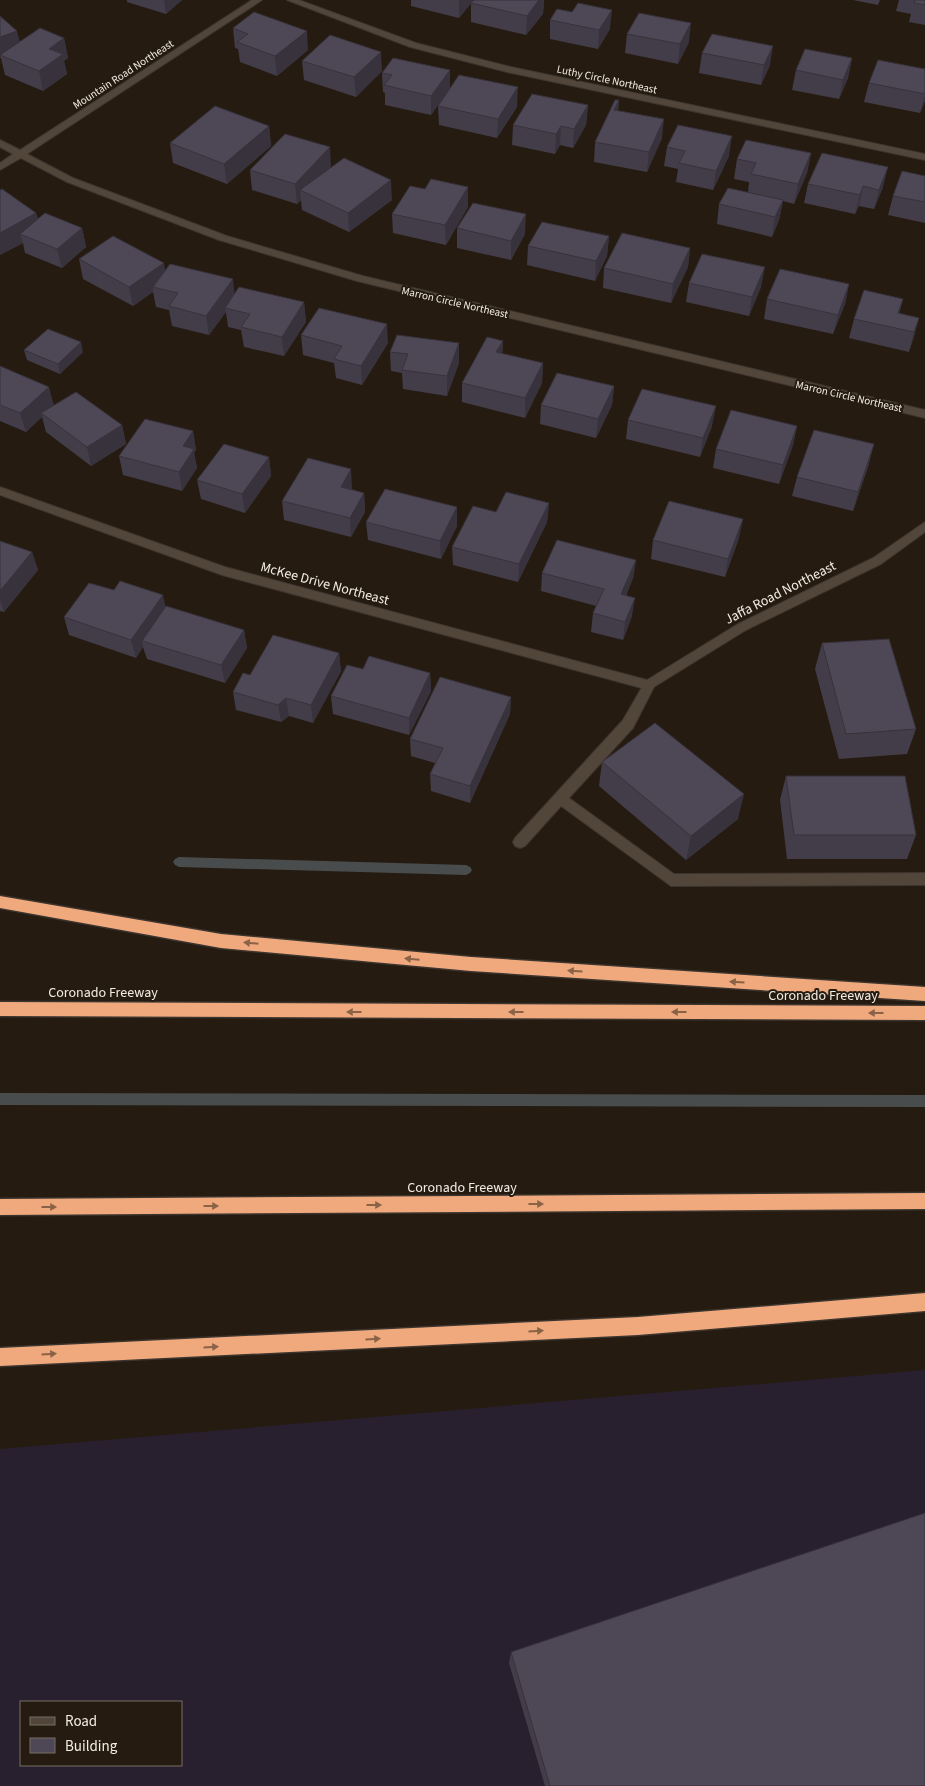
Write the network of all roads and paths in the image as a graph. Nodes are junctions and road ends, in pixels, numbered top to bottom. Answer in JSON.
{"nodes":[{"id":1,"x":258,"y":0,"type":"edge"},
{"id":2,"x":291,"y":0,"type":"edge"},
{"id":3,"x":0,"y":143,"type":"edge"},
{"id":4,"x":20,"y":154,"type":"junction"},
{"id":5,"x":925,"y":157,"type":"edge"},
{"id":6,"x":0,"y":167,"type":"edge"},
{"id":7,"x":925,"y":414,"type":"edge"},
{"id":8,"x":0,"y":490,"type":"edge"},
{"id":9,"x":925,"y":526,"type":"edge"},
{"id":10,"x":649,"y":685,"type":"junction"},
{"id":11,"x":560,"y":798,"type":"junction"},
{"id":12,"x":520,"y":842,"type":"dead end"},
{"id":13,"x":925,"y":878,"type":"edge"},
{"id":14,"x":0,"y":902,"type":"edge"},
{"id":15,"x":925,"y":994,"type":"edge"},
{"id":16,"x":0,"y":1009,"type":"edge"},
{"id":17,"x":925,"y":1013,"type":"edge"},
{"id":18,"x":925,"y":1202,"type":"edge"},
{"id":19,"x":0,"y":1207,"type":"edge"},
{"id":20,"x":925,"y":1302,"type":"edge"},
{"id":21,"x":0,"y":1357,"type":"edge"}],
"edges":[{"from":1,"to":4,"type":"street","name":"Mountain Road Northeast"},
{"from":2,"to":5,"type":"street","name":"Luthy Circle Northeast"},
{"from":3,"to":4,"type":"street","name":"Marron Circle Northeast"},
{"from":4,"to":6,"type":"street","name":"Mountain Road Northeast"},
{"from":4,"to":7,"type":"street","name":"Marron Circle Northeast"},
{"from":8,"to":10,"type":"street","name":"McKee Drive Northeast"},
{"from":9,"to":10,"type":"street","name":"Jaffa Road Northeast"},
{"from":10,"to":11,"type":"street"},
{"from":11,"to":12,"type":"street"},
{"from":11,"to":13,"type":"street"},
{"from":15,"to":14,"type":"highway","one_way":true},
{"from":17,"to":16,"type":"highway","name":"Coronado Freeway","one_way":true},
{"from":19,"to":18,"type":"highway","name":"Coronado Freeway","one_way":true},
{"from":21,"to":20,"type":"highway","one_way":true}]}
